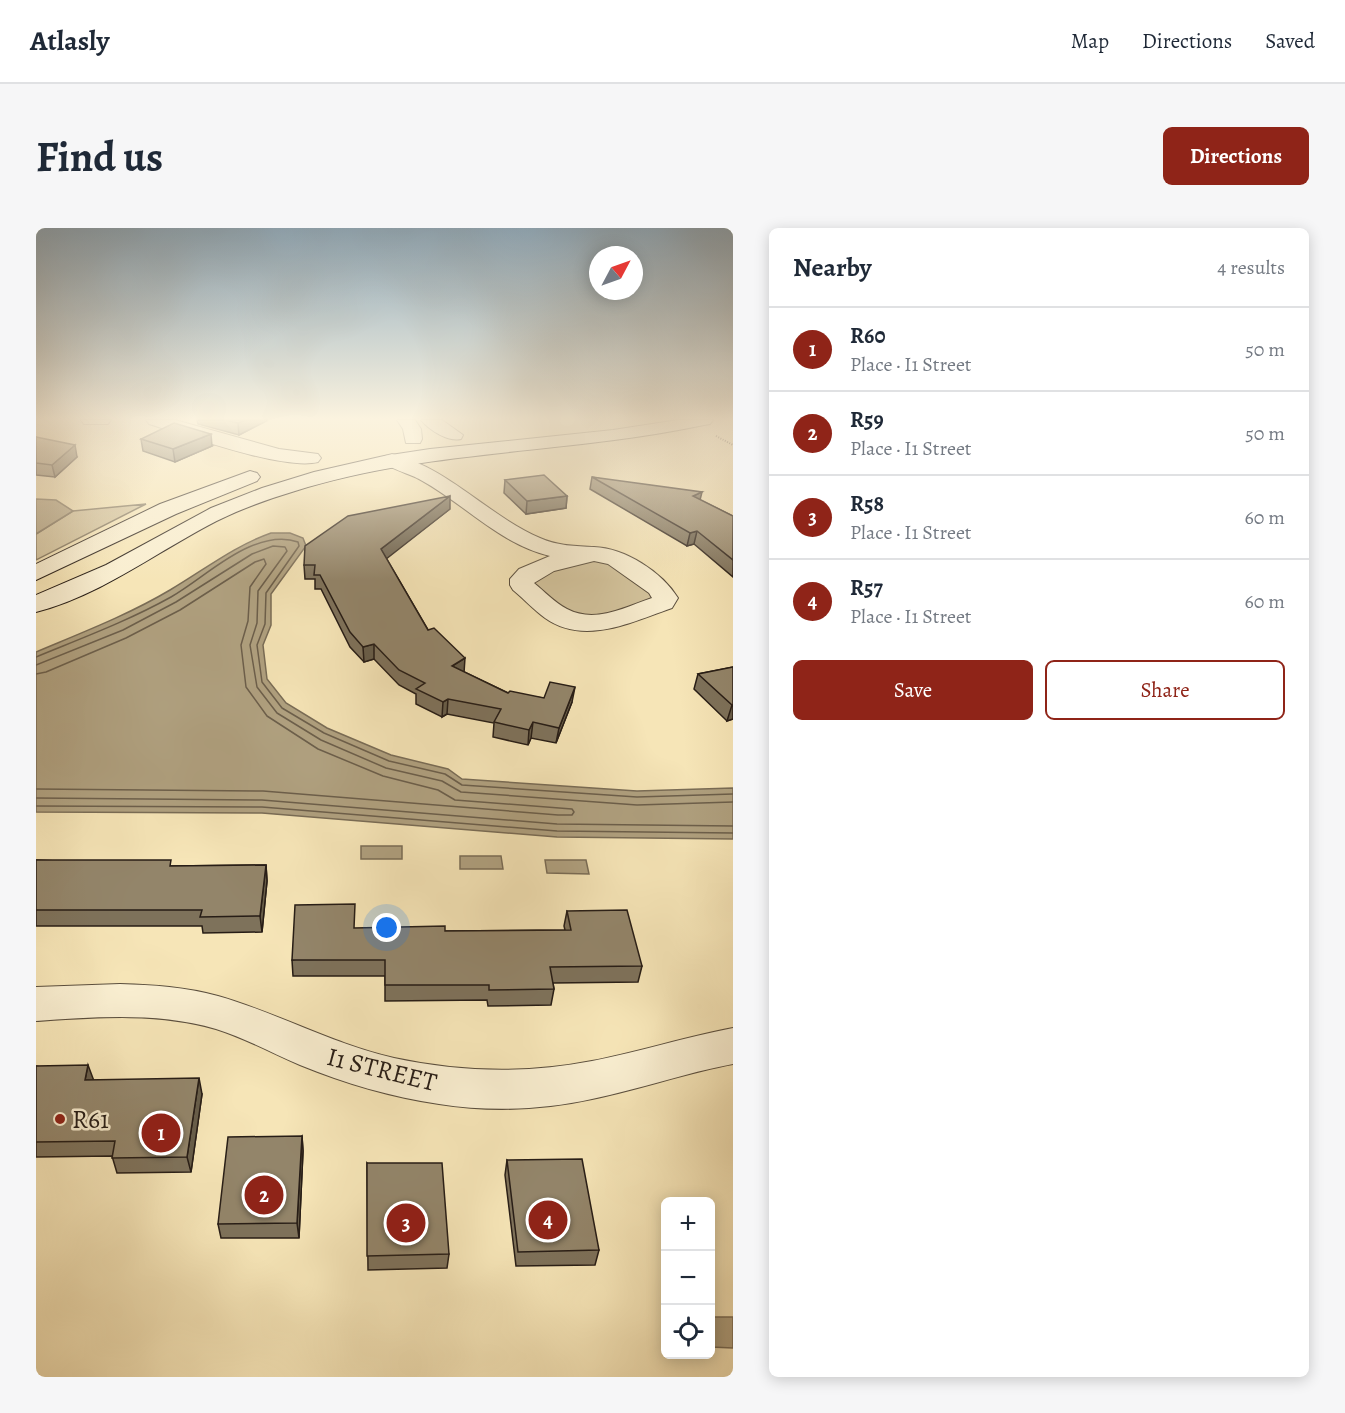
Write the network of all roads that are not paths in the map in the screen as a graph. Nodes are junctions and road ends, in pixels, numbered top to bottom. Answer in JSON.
{"nodes":[{"id":1,"x":252,"y":474,"type":"edge"},
{"id":2,"x":261,"y":474,"type":"edge"},
{"id":3,"x":339,"y":474,"type":"edge"},
{"id":4,"x":420,"y":474,"type":"edge"},
{"id":5,"x":433,"y":474,"type":"edge"},
{"id":6,"x":247,"y":478,"type":"junction"},
{"id":7,"x":434,"y":478,"type":"junction"},
{"id":8,"x":523,"y":539,"type":"junction"},
{"id":9,"x":583,"y":555,"type":"junction"},
{"id":10,"x":533,"y":570,"type":"junction"},
{"id":11,"x":36,"y":573,"type":"edge"},
{"id":12,"x":98,"y":578,"type":"junction"},
{"id":13,"x":36,"y":604,"type":"edge"},
{"id":14,"x":36,"y":614,"type":"edge"},
{"id":15,"x":36,"y":1004,"type":"edge"},
{"id":16,"x":733,"y":1046,"type":"edge"}],
"edges":[{"from":1,"to":6,"type":"street"},
{"from":2,"to":6,"type":"street"},
{"from":3,"to":12,"type":"street"},
{"from":4,"to":7,"type":"street"},
{"from":5,"to":7,"type":"street"},
{"from":6,"to":11,"type":"street"},
{"from":7,"to":8,"type":"street"},
{"from":8,"to":9,"type":"street"},
{"from":8,"to":10,"type":"street"},
{"from":9,"to":10,"type":"street"},
{"from":9,"to":10,"type":"street"},
{"from":12,"to":13,"type":"street"},
{"from":12,"to":14,"type":"street"},
{"from":15,"to":16,"type":"street","name":"I1 STREET"}]}
